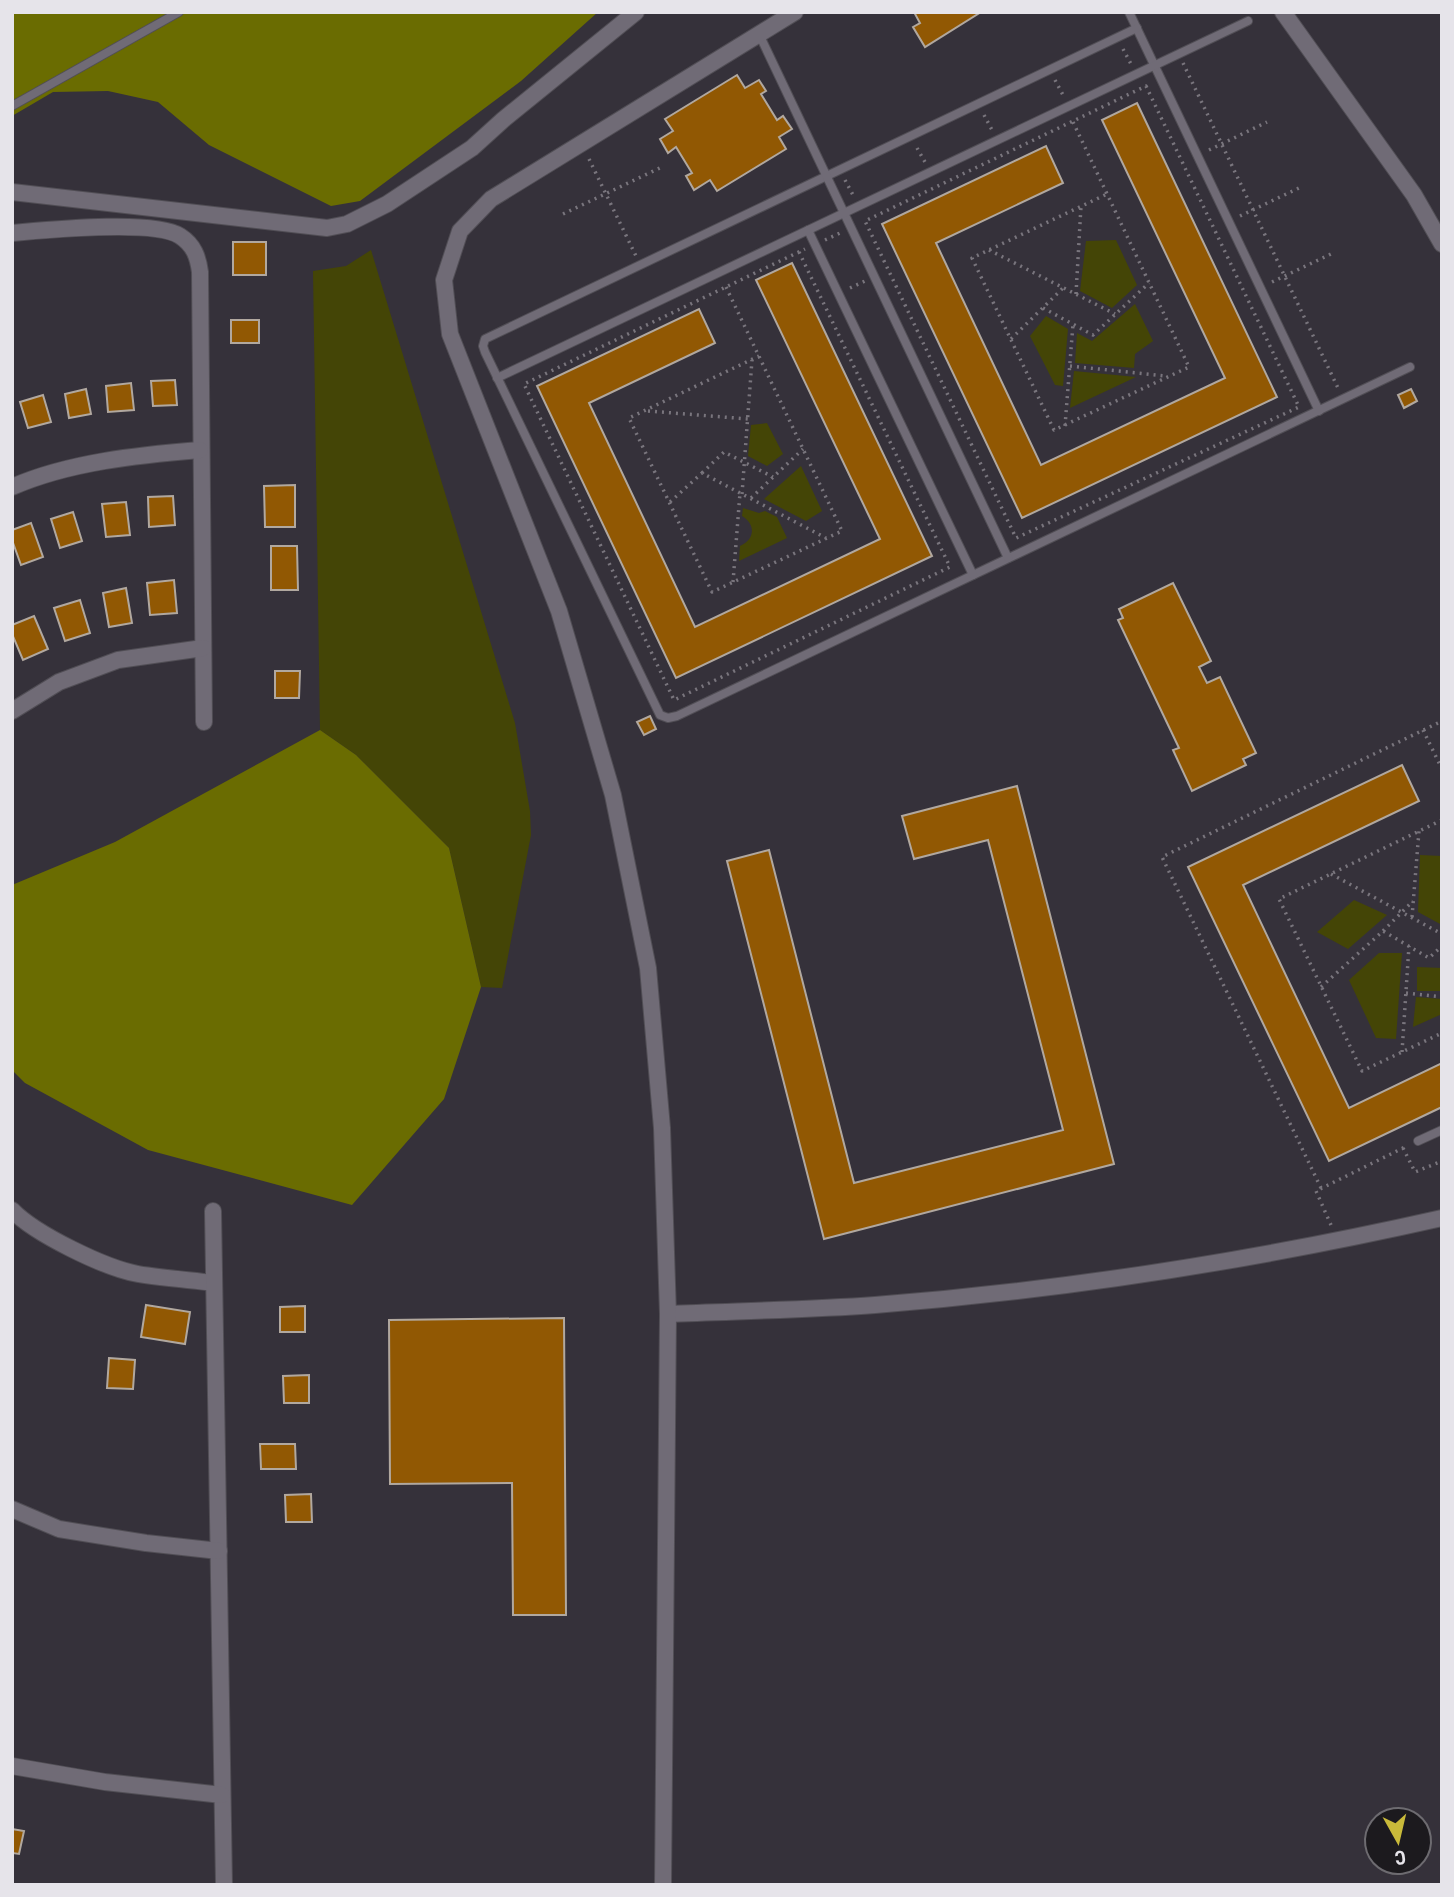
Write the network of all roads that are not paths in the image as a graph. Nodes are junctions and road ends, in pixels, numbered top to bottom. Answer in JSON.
{"nodes":[{"id":1,"x":179,"y":12,"type":"edge"},
{"id":2,"x":636,"y":12,"type":"edge"},
{"id":3,"x":795,"y":12,"type":"edge"},
{"id":4,"x":1129,"y":12,"type":"edge"},
{"id":5,"x":1283,"y":12,"type":"edge"},
{"id":6,"x":1248,"y":21,"type":"dead end"},
{"id":7,"x":1137,"y":28,"type":"junction"},
{"id":8,"x":759,"y":34,"type":"junction"},
{"id":9,"x":1154,"y":65,"type":"junction"},
{"id":10,"x":12,"y":106,"type":"edge"},
{"id":11,"x":826,"y":176,"type":"junction"},
{"id":12,"x":12,"y":192,"type":"edge"},
{"id":13,"x":844,"y":213,"type":"junction"},
{"id":14,"x":808,"y":230,"type":"junction"},
{"id":15,"x":12,"y":233,"type":"edge"},
{"id":16,"x":1442,"y":244,"type":"edge"},
{"id":17,"x":1410,"y":367,"type":"dead end"},
{"id":18,"x":497,"y":378,"type":"junction"},
{"id":19,"x":1319,"y":411,"type":"junction"},
{"id":20,"x":200,"y":450,"type":"junction"},
{"id":21,"x":12,"y":487,"type":"edge"},
{"id":22,"x":1009,"y":558,"type":"junction"},
{"id":23,"x":973,"y":575,"type":"junction"},
{"id":24,"x":203,"y":648,"type":"junction"},
{"id":25,"x":12,"y":711,"type":"edge"},
{"id":26,"x":204,"y":722,"type":"dead end"},
{"id":27,"x":1442,"y":1130,"type":"edge"},
{"id":28,"x":1413,"y":1143,"type":"road end"},
{"id":29,"x":12,"y":1210,"type":"edge"},
{"id":30,"x":214,"y":1211,"type":"dead end"},
{"id":31,"x":1442,"y":1218,"type":"edge"},
{"id":32,"x":214,"y":1283,"type":"junction"},
{"id":33,"x":668,"y":1314,"type":"junction"},
{"id":34,"x":12,"y":1509,"type":"edge"},
{"id":35,"x":219,"y":1551,"type":"junction"},
{"id":36,"x":12,"y":1766,"type":"edge"},
{"id":37,"x":222,"y":1795,"type":"junction"},
{"id":38,"x":224,"y":1885,"type":"edge"},
{"id":39,"x":663,"y":1885,"type":"edge"}],
"edges":[{"from":1,"to":10,"type":"lane"},
{"from":2,"to":12,"type":"street"},
{"from":3,"to":8,"type":"street"},
{"from":4,"to":7,"type":"lane"},
{"from":5,"to":16,"type":"street"},
{"from":6,"to":9,"type":"lane"},
{"from":7,"to":9,"type":"lane"},
{"from":7,"to":11,"type":"lane"},
{"from":8,"to":11,"type":"lane"},
{"from":8,"to":33,"type":"street"},
{"from":9,"to":13,"type":"lane"},
{"from":9,"to":19,"type":"lane"},
{"from":11,"to":13,"type":"lane"},
{"from":11,"to":18,"type":"lane"},
{"from":13,"to":14,"type":"lane"},
{"from":13,"to":22,"type":"lane"},
{"from":14,"to":18,"type":"lane"},
{"from":14,"to":23,"type":"lane"},
{"from":15,"to":20,"type":"street"},
{"from":17,"to":19,"type":"lane"},
{"from":18,"to":23,"type":"lane"},
{"from":19,"to":22,"type":"lane"},
{"from":20,"to":21,"type":"street"},
{"from":20,"to":24,"type":"street"},
{"from":22,"to":23,"type":"lane"},
{"from":24,"to":25,"type":"street"},
{"from":24,"to":26,"type":"street"},
{"from":27,"to":28,"type":"lane"},
{"from":29,"to":32,"type":"street"},
{"from":30,"to":32,"type":"street"},
{"from":31,"to":33,"type":"street"},
{"from":32,"to":35,"type":"street"},
{"from":33,"to":39,"type":"street"},
{"from":34,"to":35,"type":"street"},
{"from":35,"to":37,"type":"street"},
{"from":36,"to":37,"type":"street"},
{"from":37,"to":38,"type":"street"}]}
